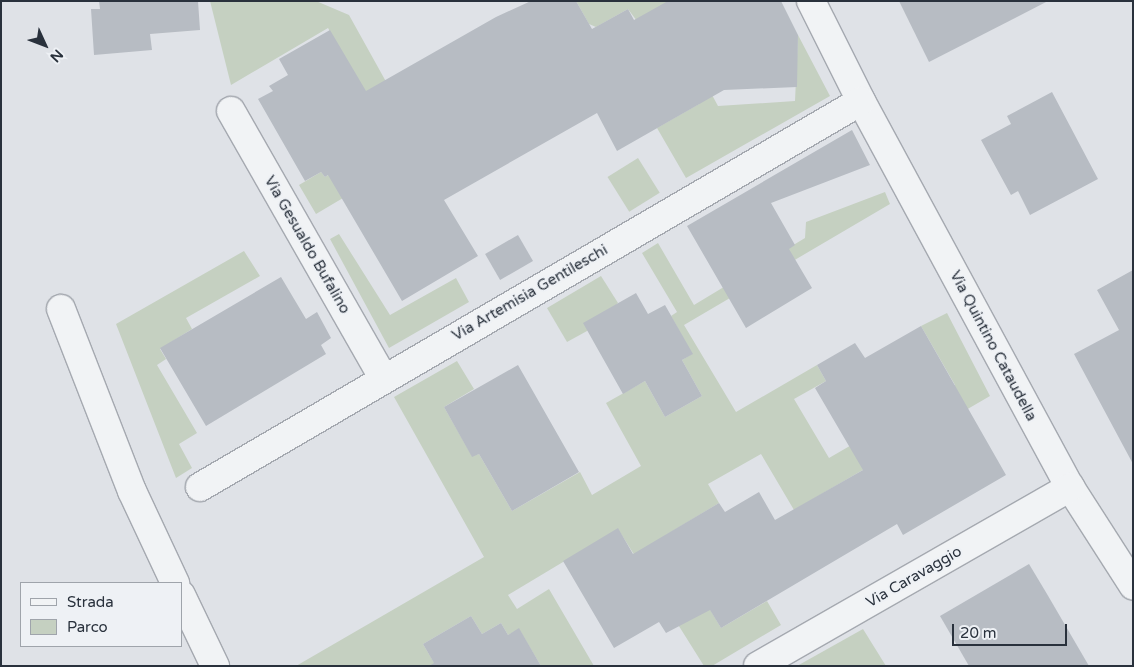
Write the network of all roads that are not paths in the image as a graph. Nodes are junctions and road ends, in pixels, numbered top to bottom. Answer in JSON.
{"nodes":[{"id":1,"x":811,"y":1,"type":"edge"},
{"id":2,"x":861,"y":102,"type":"junction"},
{"id":3,"x":231,"y":111,"type":"dead end"},
{"id":4,"x":60,"y":309,"type":"dead end"},
{"id":5,"x":383,"y":378,"type":"junction"},
{"id":6,"x":200,"y":487,"type":"dead end"},
{"id":7,"x":1070,"y":487,"type":"junction"},
{"id":8,"x":176,"y":582,"type":"edge"},
{"id":9,"x":1133,"y":585,"type":"edge"},
{"id":10,"x":182,"y":597,"type":"edge"},
{"id":11,"x":214,"y":666,"type":"edge"},
{"id":12,"x":758,"y":666,"type":"edge"}],
"edges":[{"from":1,"to":2,"type":"street","name":"Via Quintino Cataudella"},
{"from":2,"to":5,"type":"street","name":"Via Artemisia Gentileschi"},
{"from":2,"to":7,"type":"street","name":"Via Quintino Cataudella"},
{"from":3,"to":5,"type":"street","name":"Via Gesualdo Bufalino"},
{"from":4,"to":8,"type":"street"},
{"from":5,"to":6,"type":"street","name":"Via Artemisia Gentileschi"},
{"from":7,"to":9,"type":"street","name":"Via Quintino Cataudella"},
{"from":7,"to":12,"type":"street","name":"Via Caravaggio"},
{"from":10,"to":11,"type":"street"}]}
